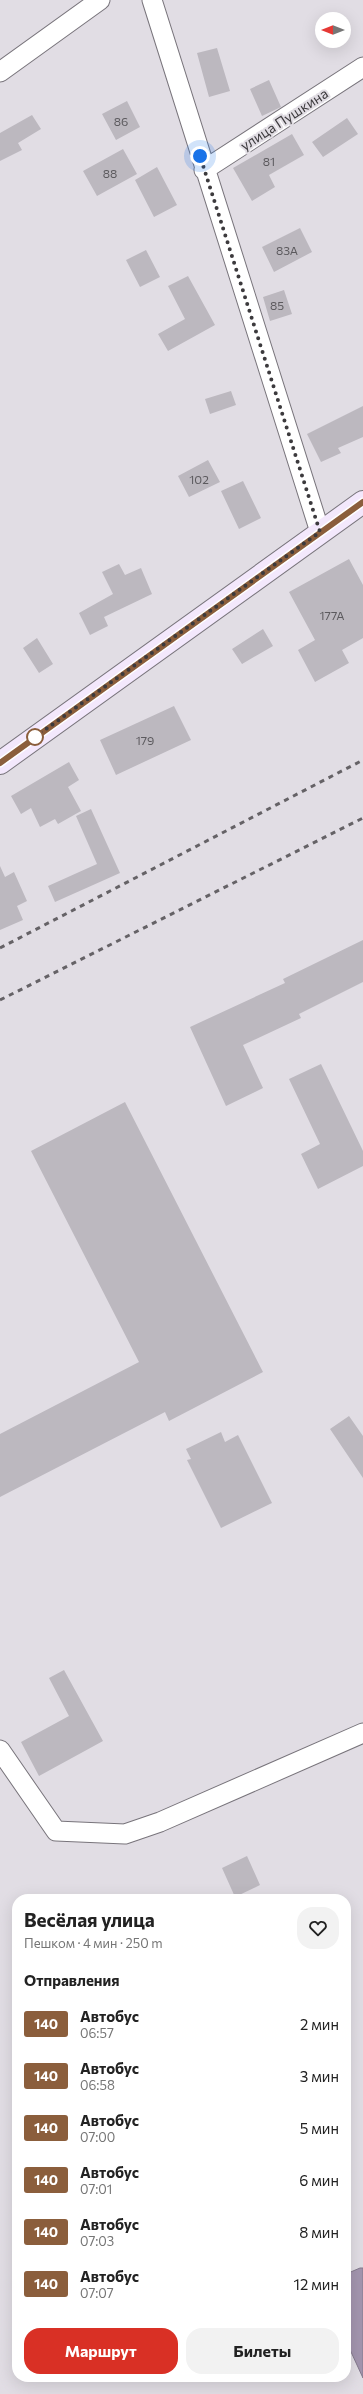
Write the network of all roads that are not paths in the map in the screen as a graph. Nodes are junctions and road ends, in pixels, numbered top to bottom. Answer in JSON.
{"nodes":[{"id":1,"x":100,"y":0,"type":"edge"},
{"id":2,"x":152,"y":0,"type":"edge"},
{"id":3,"x":363,"y":67,"type":"edge"},
{"id":4,"x":0,"y":72,"type":"edge"},
{"id":5,"x":204,"y":170,"type":"junction"},
{"id":6,"x":363,"y":502,"type":"edge"},
{"id":7,"x":320,"y":532,"type":"junction"},
{"id":8,"x":0,"y":763,"type":"edge"},
{"id":9,"x":363,"y":1733,"type":"edge"},
{"id":10,"x":0,"y":1750,"type":"edge"}],
"edges":[{"from":1,"to":4,"type":"street"},
{"from":2,"to":5,"type":"street"},
{"from":3,"to":5,"type":"street","name":"улица Пушкина"},
{"from":5,"to":7,"type":"street"},
{"from":6,"to":7,"type":"street"},
{"from":7,"to":8,"type":"street"},
{"from":9,"to":10,"type":"street"}]}
